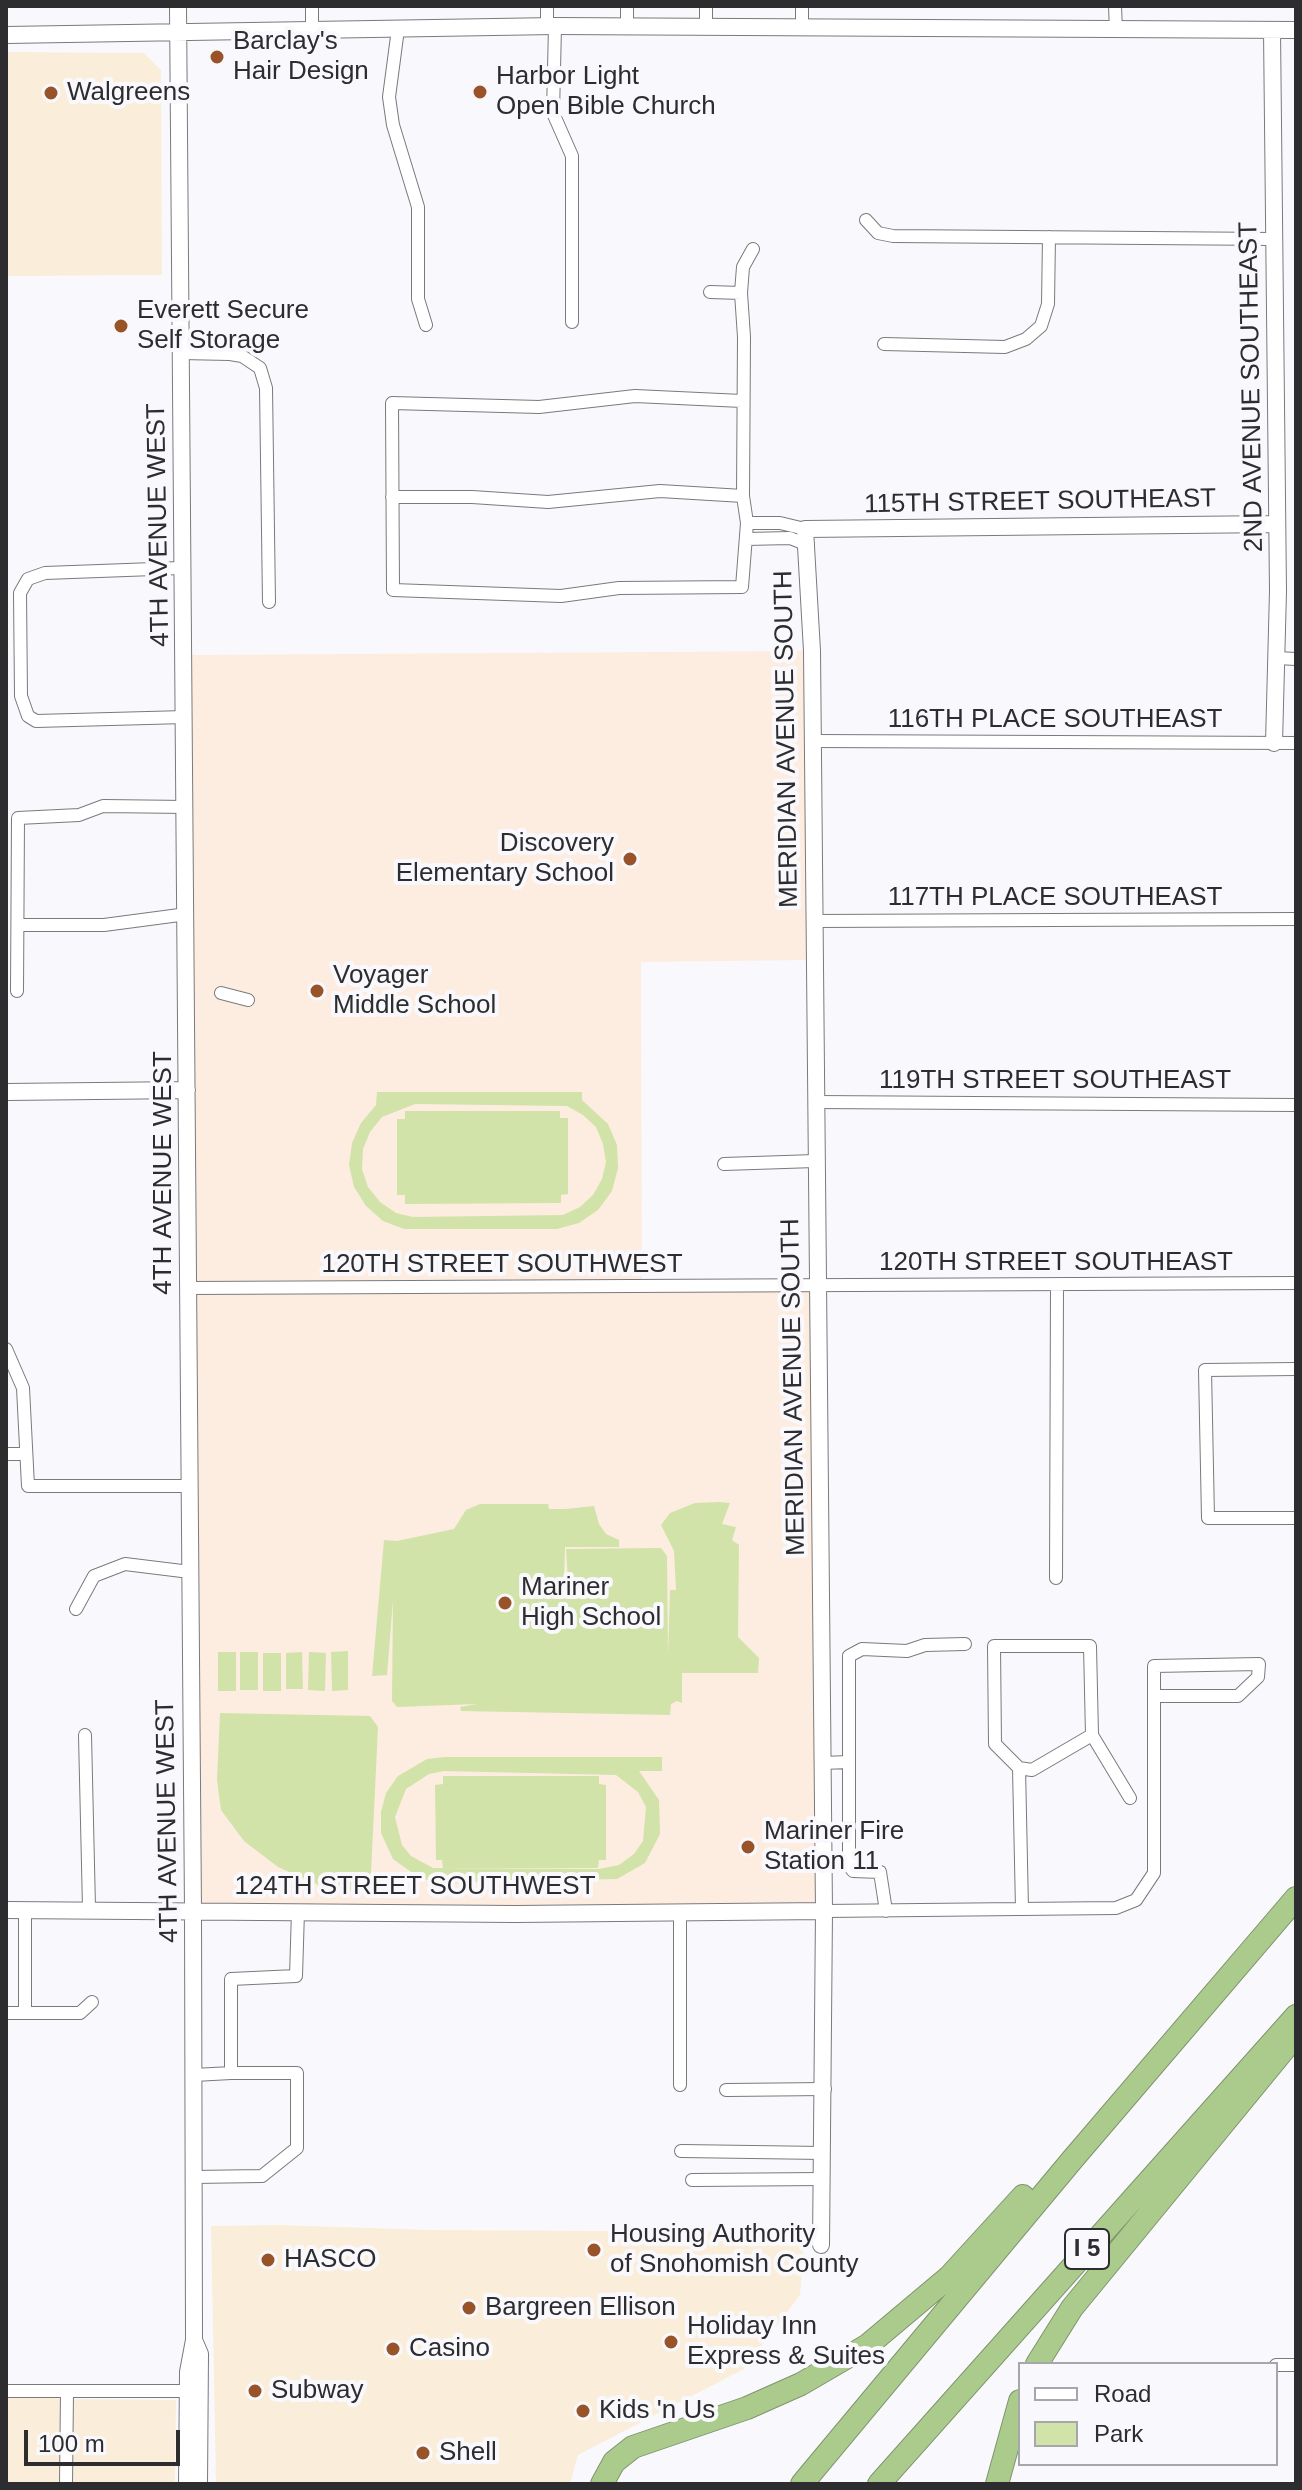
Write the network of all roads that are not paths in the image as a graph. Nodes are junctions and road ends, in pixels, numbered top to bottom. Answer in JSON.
{"nodes":[{"id":1,"x":178,"y":6,"type":"edge"},
{"id":2,"x":312,"y":6,"type":"edge"},
{"id":3,"x":547,"y":6,"type":"edge"},
{"id":4,"x":627,"y":6,"type":"edge"},
{"id":5,"x":706,"y":6,"type":"edge"},
{"id":6,"x":802,"y":6,"type":"edge"},
{"id":7,"x":1115,"y":6,"type":"edge"},
{"id":8,"x":551,"y":26,"type":"junction"},
{"id":9,"x":627,"y":26,"type":"junction"},
{"id":10,"x":706,"y":26,"type":"junction"},
{"id":11,"x":802,"y":27,"type":"junction"},
{"id":12,"x":398,"y":29,"type":"junction"},
{"id":13,"x":1272,"y":30,"type":"junction"},
{"id":14,"x":1296,"y":30,"type":"edge"},
{"id":15,"x":1116,"y":31,"type":"junction"},
{"id":16,"x":312,"y":32,"type":"junction"},
{"id":17,"x":178,"y":33,"type":"junction"},
{"id":18,"x":6,"y":35,"type":"edge"},
{"id":19,"x":866,"y":220,"type":"dead end"},
{"id":20,"x":1049,"y":237,"type":"junction"},
{"id":21,"x":1274,"y":239,"type":"junction"},
{"id":22,"x":753,"y":249,"type":"dead end"},
{"id":23,"x":710,"y":292,"type":"dead end"},
{"id":24,"x":741,"y":293,"type":"junction"},
{"id":25,"x":572,"y":322,"type":"dead end"},
{"id":26,"x":426,"y":325,"type":"dead end"},
{"id":27,"x":884,"y":344,"type":"dead end"},
{"id":28,"x":181,"y":353,"type":"junction"},
{"id":29,"x":742,"y":401,"type":"junction"},
{"id":30,"x":743,"y":496,"type":"junction"},
{"id":31,"x":392,"y":497,"type":"junction"},
{"id":32,"x":747,"y":523,"type":"junction"},
{"id":33,"x":1276,"y":524,"type":"junction"},
{"id":34,"x":806,"y":537,"type":"junction"},
{"id":35,"x":746,"y":539,"type":"junction"},
{"id":36,"x":181,"y":568,"type":"junction"},
{"id":37,"x":269,"y":602,"type":"dead end"},
{"id":38,"x":1277,"y":658,"type":"junction"},
{"id":39,"x":1296,"y":659,"type":"edge"},
{"id":40,"x":185,"y":717,"type":"junction"},
{"id":41,"x":813,"y":741,"type":"junction"},
{"id":42,"x":1274,"y":743,"type":"junction"},
{"id":43,"x":1296,"y":743,"type":"edge"},
{"id":44,"x":186,"y":807,"type":"junction"},
{"id":45,"x":187,"y":914,"type":"junction"},
{"id":46,"x":1296,"y":919,"type":"edge"},
{"id":47,"x":814,"y":921,"type":"junction"},
{"id":48,"x":19,"y":925,"type":"junction"},
{"id":49,"x":17,"y":991,"type":"dead end"},
{"id":50,"x":221,"y":993,"type":"dead end"},
{"id":51,"x":248,"y":1000,"type":"dead end"},
{"id":52,"x":187,"y":1090,"type":"junction"},
{"id":53,"x":6,"y":1092,"type":"edge"},
{"id":54,"x":815,"y":1102,"type":"junction"},
{"id":55,"x":1296,"y":1105,"type":"edge"},
{"id":56,"x":815,"y":1161,"type":"junction"},
{"id":57,"x":724,"y":1164,"type":"dead end"},
{"id":58,"x":1296,"y":1283,"type":"edge"},
{"id":59,"x":1057,"y":1284,"type":"junction"},
{"id":60,"x":816,"y":1286,"type":"junction"},
{"id":61,"x":189,"y":1288,"type":"junction"},
{"id":62,"x":6,"y":1349,"type":"edge"},
{"id":63,"x":1296,"y":1369,"type":"edge"},
{"id":64,"x":6,"y":1454,"type":"edge"},
{"id":65,"x":26,"y":1454,"type":"junction"},
{"id":66,"x":190,"y":1486,"type":"junction"},
{"id":67,"x":1296,"y":1518,"type":"edge"},
{"id":68,"x":190,"y":1572,"type":"junction"},
{"id":69,"x":1056,"y":1578,"type":"dead end"},
{"id":70,"x":76,"y":1609,"type":"dead end"},
{"id":71,"x":965,"y":1644,"type":"dead end"},
{"id":72,"x":1154,"y":1696,"type":"junction"},
{"id":73,"x":85,"y":1735,"type":"dead end"},
{"id":74,"x":1092,"y":1735,"type":"junction"},
{"id":75,"x":849,"y":1762,"type":"junction"},
{"id":76,"x":822,"y":1763,"type":"junction"},
{"id":77,"x":1019,"y":1768,"type":"junction"},
{"id":78,"x":1130,"y":1798,"type":"dead end"},
{"id":79,"x":1296,"y":1898,"type":"edge"},
{"id":80,"x":89,"y":1908,"type":"junction"},
{"id":81,"x":25,"y":1909,"type":"junction"},
{"id":82,"x":193,"y":1909,"type":"junction"},
{"id":83,"x":1022,"y":1909,"type":"junction"},
{"id":84,"x":6,"y":1910,"type":"edge"},
{"id":85,"x":298,"y":1911,"type":"junction"},
{"id":86,"x":824,"y":1911,"type":"junction"},
{"id":87,"x":886,"y":1911,"type":"junction"},
{"id":88,"x":680,"y":1912,"type":"junction"},
{"id":89,"x":92,"y":2002,"type":"dead end"},
{"id":90,"x":6,"y":2013,"type":"edge"},
{"id":91,"x":25,"y":2013,"type":"junction"},
{"id":92,"x":1296,"y":2016,"type":"edge"},
{"id":93,"x":1296,"y":2035,"type":"edge"},
{"id":94,"x":231,"y":2073,"type":"junction"},
{"id":95,"x":194,"y":2075,"type":"junction"},
{"id":96,"x":680,"y":2085,"type":"dead end"},
{"id":97,"x":825,"y":2089,"type":"junction"},
{"id":98,"x":726,"y":2090,"type":"dead end"},
{"id":99,"x":681,"y":2151,"type":"dead end"},
{"id":100,"x":823,"y":2153,"type":"junction"},
{"id":101,"x":1072,"y":2160,"type":"junction"},
{"id":102,"x":193,"y":2177,"type":"junction"},
{"id":103,"x":823,"y":2179,"type":"junction"},
{"id":104,"x":692,"y":2180,"type":"dead end"},
{"id":105,"x":821,"y":2245,"type":"dead end"},
{"id":106,"x":194,"y":2340,"type":"junction"},
{"id":107,"x":1038,"y":2362,"type":"edge"},
{"id":108,"x":6,"y":2391,"type":"edge"},
{"id":109,"x":188,"y":2391,"type":"junction"},
{"id":110,"x":67,"y":2392,"type":"junction"},
{"id":111,"x":1018,"y":2409,"type":"edge"},
{"id":112,"x":999,"y":2480,"type":"edge"},
{"id":113,"x":605,"y":2481,"type":"edge"},
{"id":114,"x":66,"y":2484,"type":"edge"},
{"id":115,"x":187,"y":2484,"type":"edge"},
{"id":116,"x":199,"y":2484,"type":"edge"},
{"id":117,"x":802,"y":2484,"type":"edge"},
{"id":118,"x":879,"y":2484,"type":"edge"}],
"edges":[{"from":1,"to":17,"type":"street","name":"4TH AVENUE WEST"},
{"from":2,"to":16,"type":"street"},
{"from":3,"to":8,"type":"street"},
{"from":4,"to":9,"type":"street"},
{"from":5,"to":10,"type":"street"},
{"from":6,"to":11,"type":"street"},
{"from":7,"to":15,"type":"street"},
{"from":8,"to":9,"type":"street"},
{"from":8,"to":12,"type":"street"},
{"from":8,"to":25,"type":"street"},
{"from":9,"to":10,"type":"street"},
{"from":10,"to":11,"type":"street"},
{"from":11,"to":15,"type":"street"},
{"from":12,"to":16,"type":"street"},
{"from":12,"to":26,"type":"street"},
{"from":13,"to":14,"type":"street"},
{"from":13,"to":15,"type":"street"},
{"from":13,"to":21,"type":"street","name":"2ND AVENUE SOUTHEAST"},
{"from":16,"to":17,"type":"street"},
{"from":17,"to":18,"type":"street"},
{"from":17,"to":28,"type":"street","name":"4TH AVENUE WEST"},
{"from":19,"to":20,"type":"street"},
{"from":20,"to":21,"type":"street"},
{"from":20,"to":27,"type":"street"},
{"from":21,"to":33,"type":"street","name":"2ND AVENUE SOUTHEAST"},
{"from":22,"to":24,"type":"street"},
{"from":23,"to":24,"type":"street"},
{"from":24,"to":29,"type":"street"},
{"from":28,"to":36,"type":"street","name":"4TH AVENUE WEST"},
{"from":28,"to":37,"type":"street"},
{"from":29,"to":30,"type":"street"},
{"from":29,"to":31,"type":"street"},
{"from":30,"to":31,"type":"street"},
{"from":30,"to":32,"type":"street"},
{"from":31,"to":35,"type":"street"},
{"from":32,"to":34,"type":"street"},
{"from":32,"to":35,"type":"street"},
{"from":33,"to":34,"type":"street","name":"115TH STREET SOUTHEAST"},
{"from":33,"to":38,"type":"street","name":"2ND AVENUE SOUTHEAST"},
{"from":34,"to":35,"type":"street"},
{"from":34,"to":41,"type":"street","name":"MERIDIAN AVENUE SOUTH"},
{"from":36,"to":40,"type":"street","name":"4TH AVENUE WEST"},
{"from":36,"to":40,"type":"street"},
{"from":38,"to":39,"type":"street"},
{"from":38,"to":42,"type":"street","name":"2ND AVENUE SOUTHEAST"},
{"from":40,"to":44,"type":"street","name":"4TH AVENUE WEST"},
{"from":41,"to":42,"type":"street","name":"116TH PLACE SOUTHEAST"},
{"from":41,"to":47,"type":"street","name":"MERIDIAN AVENUE SOUTH"},
{"from":42,"to":43,"type":"street","name":"116TH PLACE SOUTHEAST"},
{"from":44,"to":45,"type":"street","name":"4TH AVENUE WEST"},
{"from":44,"to":48,"type":"street"},
{"from":45,"to":48,"type":"street"},
{"from":45,"to":52,"type":"street","name":"4TH AVENUE WEST"},
{"from":46,"to":47,"type":"street","name":"117TH PLACE SOUTHEAST"},
{"from":47,"to":54,"type":"street","name":"MERIDIAN AVENUE SOUTH"},
{"from":48,"to":49,"type":"street"},
{"from":50,"to":51,"type":"street"},
{"from":52,"to":53,"type":"street"},
{"from":52,"to":61,"type":"street","name":"4TH AVENUE WEST"},
{"from":54,"to":55,"type":"street","name":"119TH STREET SOUTHEAST"},
{"from":54,"to":56,"type":"street","name":"MERIDIAN AVENUE SOUTH"},
{"from":56,"to":57,"type":"street"},
{"from":56,"to":60,"type":"street","name":"MERIDIAN AVENUE SOUTH"},
{"from":58,"to":59,"type":"street","name":"120TH STREET SOUTHEAST"},
{"from":59,"to":60,"type":"street","name":"120TH STREET SOUTHEAST"},
{"from":59,"to":69,"type":"street"},
{"from":60,"to":61,"type":"street","name":"120TH STREET SOUTHWEST"},
{"from":60,"to":76,"type":"street","name":"MERIDIAN AVENUE SOUTH"},
{"from":61,"to":66,"type":"street","name":"4TH AVENUE WEST"},
{"from":62,"to":65,"type":"street"},
{"from":63,"to":67,"type":"street"},
{"from":64,"to":65,"type":"street"},
{"from":65,"to":66,"type":"street"},
{"from":66,"to":68,"type":"street","name":"4TH AVENUE WEST"},
{"from":68,"to":70,"type":"street"},
{"from":68,"to":82,"type":"street","name":"4TH AVENUE WEST"},
{"from":71,"to":75,"type":"street"},
{"from":72,"to":72,"type":"street"},
{"from":72,"to":83,"type":"street"},
{"from":73,"to":80,"type":"street"},
{"from":74,"to":77,"type":"street"},
{"from":74,"to":77,"type":"street"},
{"from":74,"to":78,"type":"street"},
{"from":75,"to":76,"type":"street"},
{"from":75,"to":87,"type":"street"},
{"from":76,"to":86,"type":"street","name":"MERIDIAN AVENUE SOUTH"},
{"from":77,"to":83,"type":"street"},
{"from":79,"to":101,"type":"highway"},
{"from":80,"to":81,"type":"street","name":"124TH STREET SOUTHWEST"},
{"from":80,"to":82,"type":"street","name":"124TH STREET SOUTHWEST"},
{"from":81,"to":84,"type":"street","name":"124TH STREET SOUTHWEST"},
{"from":81,"to":91,"type":"street"},
{"from":82,"to":85,"type":"street","name":"124TH STREET SOUTHWEST"},
{"from":82,"to":95,"type":"street","name":"4TH AVENUE WEST"},
{"from":83,"to":87,"type":"street"},
{"from":85,"to":88,"type":"street","name":"124TH STREET SOUTHWEST"},
{"from":85,"to":94,"type":"street"},
{"from":86,"to":87,"type":"street"},
{"from":86,"to":88,"type":"street","name":"124TH STREET SOUTHWEST"},
{"from":86,"to":97,"type":"street","name":"MERIDIAN AVENUE SOUTH"},
{"from":88,"to":96,"type":"street"},
{"from":89,"to":91,"type":"street"},
{"from":90,"to":91,"type":"street"},
{"from":92,"to":118,"type":"highway","number":"I 5"},
{"from":93,"to":107,"type":"highway"},
{"from":94,"to":95,"type":"street"},
{"from":94,"to":102,"type":"street"},
{"from":95,"to":102,"type":"street","name":"4TH AVENUE WEST"},
{"from":97,"to":98,"type":"street"},
{"from":97,"to":100,"type":"street","name":"MERIDIAN AVENUE SOUTH"},
{"from":99,"to":100,"type":"street"},
{"from":100,"to":103,"type":"street","name":"MERIDIAN AVENUE SOUTH"},
{"from":101,"to":113,"type":"highway"},
{"from":101,"to":117,"type":"highway"},
{"from":102,"to":106,"type":"street","name":"4TH AVENUE WEST"},
{"from":103,"to":104,"type":"street"},
{"from":103,"to":105,"type":"street","name":"MERIDIAN AVENUE SOUTH"},
{"from":106,"to":109,"type":"street","name":"4TH AVENUE WEST"},
{"from":106,"to":116,"type":"street","name":"4TH AVENUE WEST"},
{"from":108,"to":110,"type":"street"},
{"from":109,"to":110,"type":"street"},
{"from":109,"to":115,"type":"street","name":"4TH AVENUE WEST"},
{"from":110,"to":114,"type":"street"},
{"from":111,"to":112,"type":"highway"}]}
